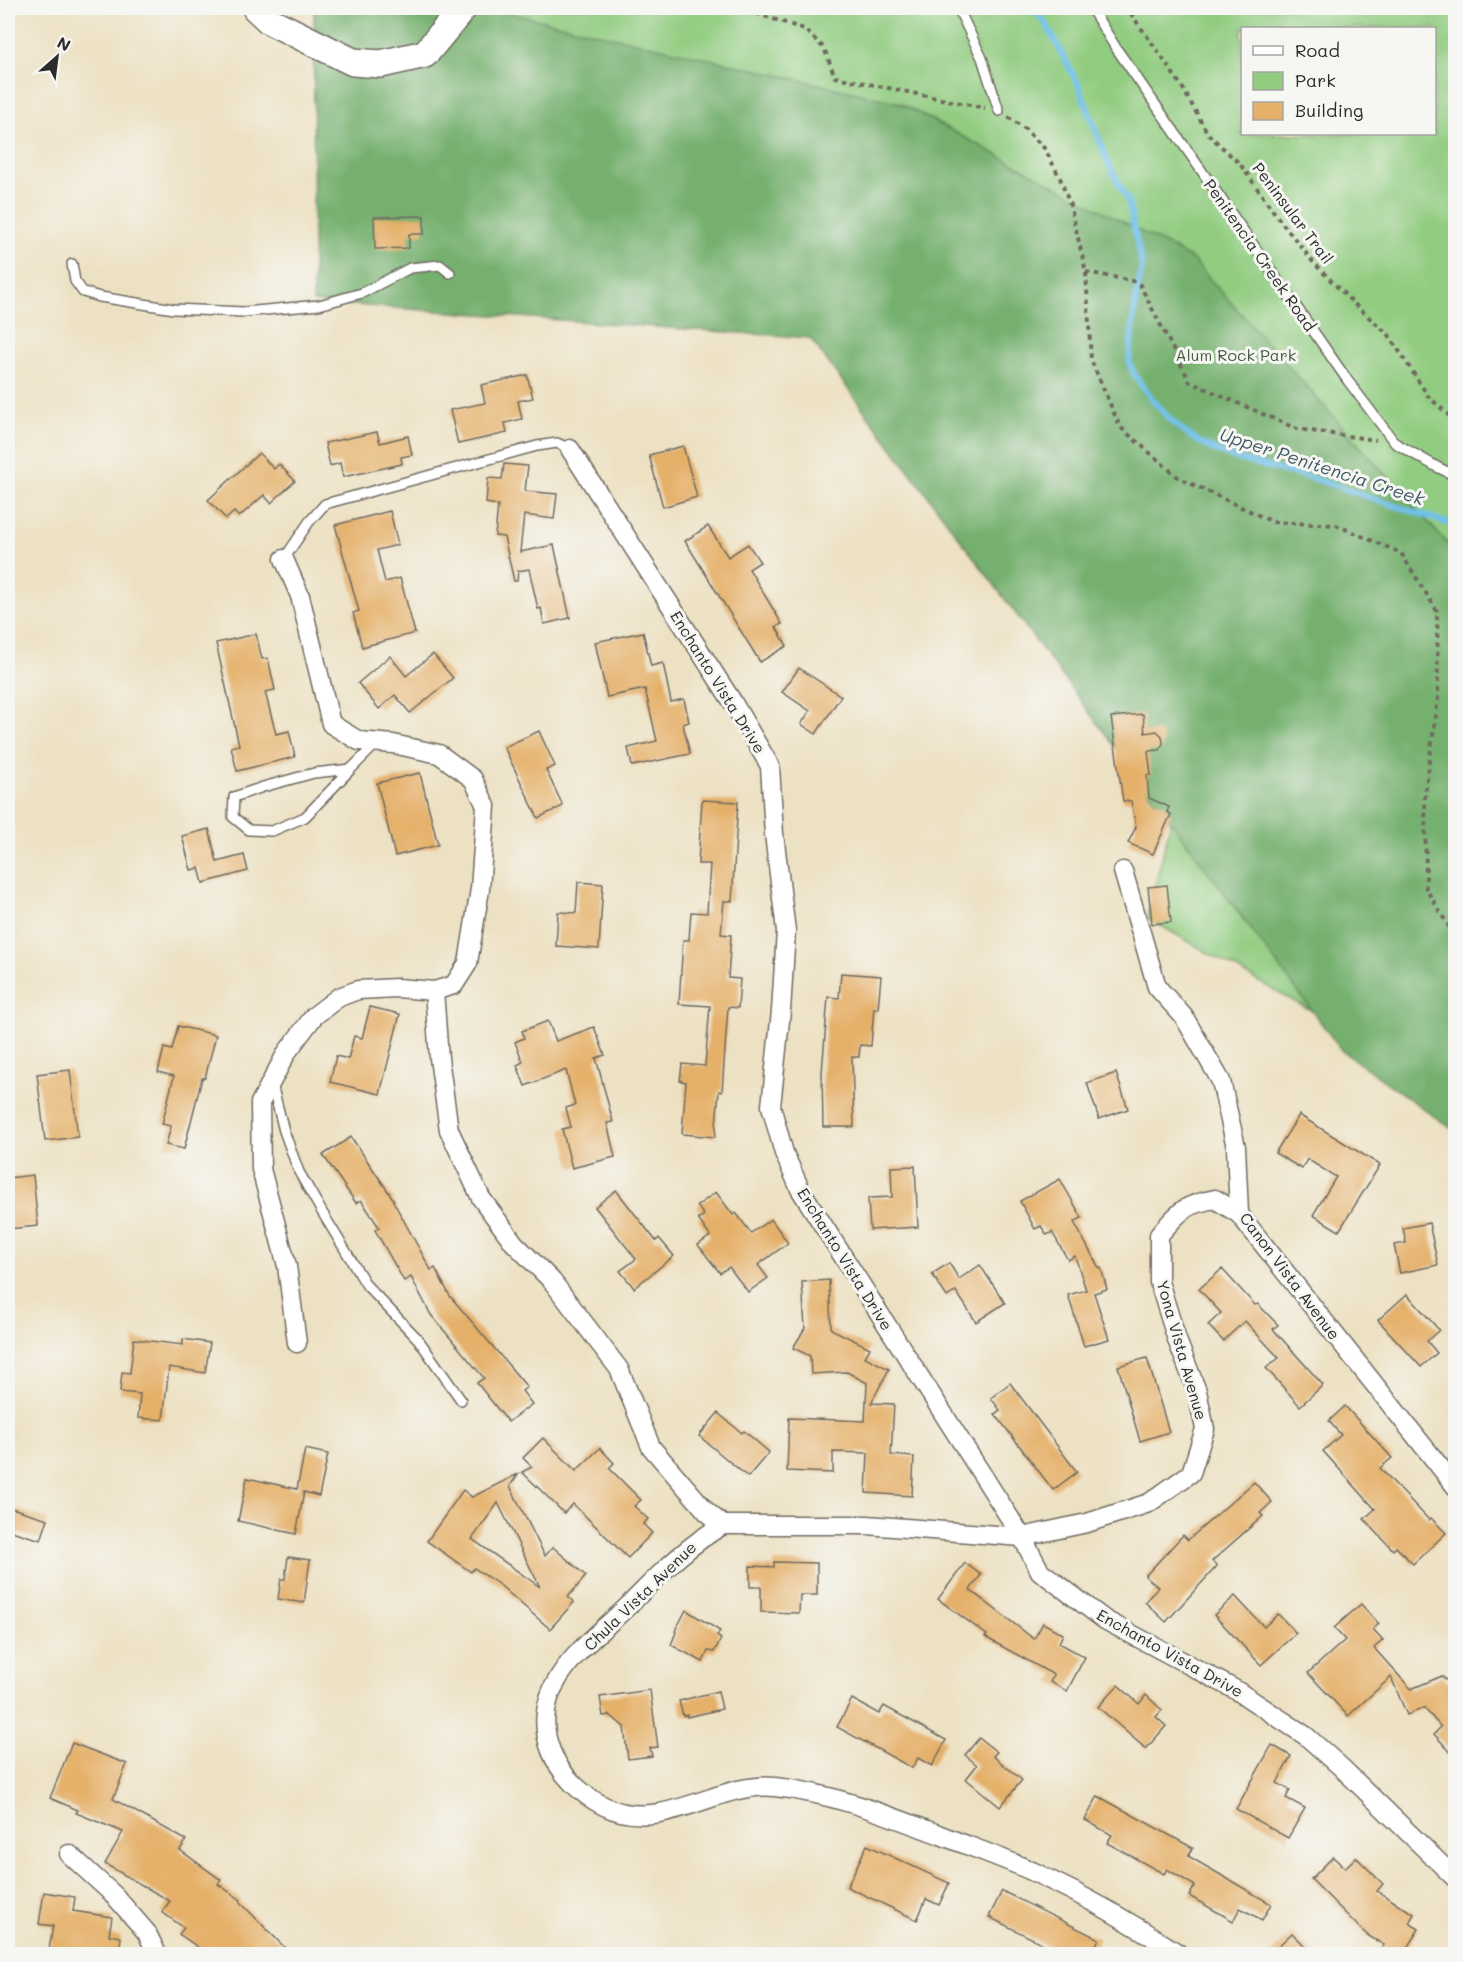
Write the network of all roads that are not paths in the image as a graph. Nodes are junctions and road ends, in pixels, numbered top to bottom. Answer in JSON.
{"nodes":[{"id":1,"x":256,"y":8,"type":"edge"},
{"id":2,"x":463,"y":8,"type":"edge"},
{"id":3,"x":958,"y":8,"type":"edge"},
{"id":4,"x":1091,"y":8,"type":"edge"},
{"id":5,"x":999,"y":111,"type":"road end"},
{"id":6,"x":72,"y":264,"type":"dead end"},
{"id":7,"x":450,"y":273,"type":"dead end"},
{"id":8,"x":570,"y":449,"type":"joint"},
{"id":9,"x":1455,"y":476,"type":"edge"},
{"id":10,"x":284,"y":559,"type":"joint"},
{"id":11,"x":377,"y":743,"type":"junction"},
{"id":12,"x":351,"y":769,"type":"junction"},
{"id":13,"x":1123,"y":871,"type":"dead end"},
{"id":14,"x":434,"y":990,"type":"junction"},
{"id":15,"x":272,"y":1082,"type":"junction"},
{"id":16,"x":1239,"y":1214,"type":"junction"},
{"id":17,"x":297,"y":1343,"type":"dead end"},
{"id":18,"x":460,"y":1400,"type":"dead end"},
{"id":19,"x":1455,"y":1487,"type":"edge"},
{"id":20,"x":723,"y":1525,"type":"junction"},
{"id":21,"x":1022,"y":1537,"type":"junction"},
{"id":22,"x":69,"y":1854,"type":"dead end"},
{"id":23,"x":1455,"y":1879,"type":"edge"},
{"id":24,"x":157,"y":1954,"type":"edge"},
{"id":25,"x":1179,"y":1954,"type":"edge"}],
"edges":[{"from":1,"to":2,"type":"street"},
{"from":3,"to":5,"type":"lane"},
{"from":4,"to":9,"type":"lane","name":"Penitencia Creek Road"},
{"from":6,"to":7,"type":"lane"},
{"from":8,"to":10,"type":"lane"},
{"from":8,"to":21,"type":"street","name":"Enchanto Vista Drive"},
{"from":10,"to":11,"type":"street"},
{"from":11,"to":12,"type":"lane"},
{"from":11,"to":14,"type":"street"},
{"from":12,"to":12,"type":"lane"},
{"from":13,"to":16,"type":"street","name":"Canon Vista Avenue"},
{"from":14,"to":15,"type":"street"},
{"from":14,"to":20,"type":"street"},
{"from":15,"to":17,"type":"street"},
{"from":15,"to":18,"type":"lane"},
{"from":16,"to":19,"type":"street","name":"Canon Vista Avenue"},
{"from":16,"to":21,"type":"street","name":"Yona Vista Avenue"},
{"from":20,"to":21,"type":"street","name":"Yona Vista Avenue"},
{"from":20,"to":25,"type":"street","name":"Chula Vista Avenue"},
{"from":21,"to":23,"type":"street","name":"Enchanto Vista Drive"},
{"from":22,"to":24,"type":"street"}]}
